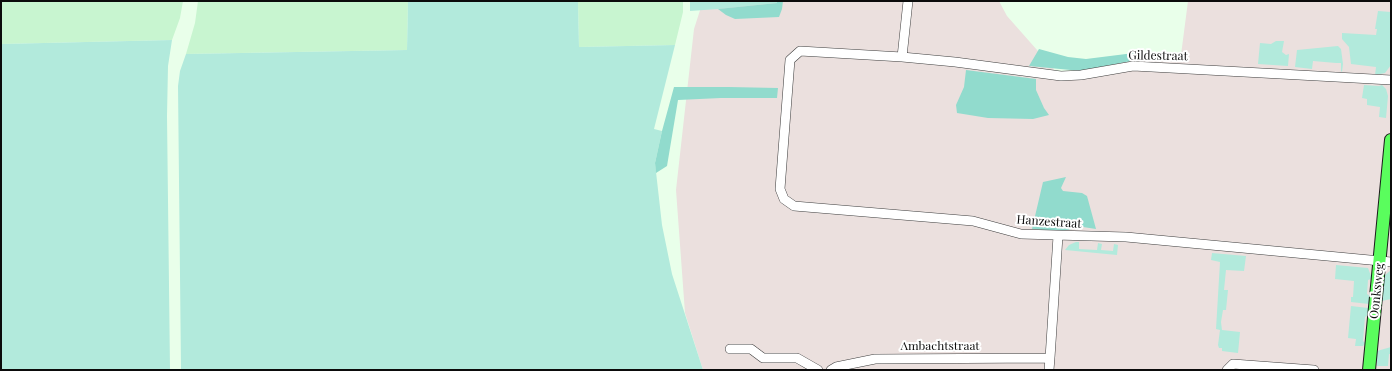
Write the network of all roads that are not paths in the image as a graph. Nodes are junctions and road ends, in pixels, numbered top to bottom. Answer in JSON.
{"nodes":[{"id":1,"x":908,"y":1,"type":"edge"},
{"id":2,"x":902,"y":57,"type":"junction"},
{"id":3,"x":790,"y":63,"type":"joint"},
{"id":4,"x":1391,"y":80,"type":"edge"},
{"id":5,"x":1391,"y":140,"type":"edge"},
{"id":6,"x":1058,"y":236,"type":"junction"},
{"id":7,"x":1386,"y":262,"type":"edge"},
{"id":8,"x":730,"y":349,"type":"dead end"},
{"id":9,"x":1050,"y":358,"type":"junction"},
{"id":10,"x":818,"y":370,"type":"edge"},
{"id":11,"x":831,"y":370,"type":"edge"},
{"id":12,"x":1049,"y":370,"type":"edge"},
{"id":13,"x":1227,"y":370,"type":"edge"},
{"id":14,"x":1314,"y":370,"type":"edge"},
{"id":15,"x":1369,"y":370,"type":"edge"}],
"edges":[{"from":1,"to":2,"type":"street"},
{"from":2,"to":3,"type":"street","name":"Gildestraat"},
{"from":2,"to":4,"type":"street","name":"Gildestraat"},
{"from":3,"to":6,"type":"street","name":"Hanzestraat"},
{"from":5,"to":7,"type":"main road","name":"Oonksweg"},
{"from":6,"to":7,"type":"street","name":"Hanzestraat"},
{"from":6,"to":9,"type":"street"},
{"from":7,"to":15,"type":"main road","name":"Oonksweg"},
{"from":8,"to":10,"type":"street"},
{"from":9,"to":11,"type":"street","name":"Ambachtstraat"},
{"from":9,"to":12,"type":"street"},
{"from":13,"to":14,"type":"street"}]}
